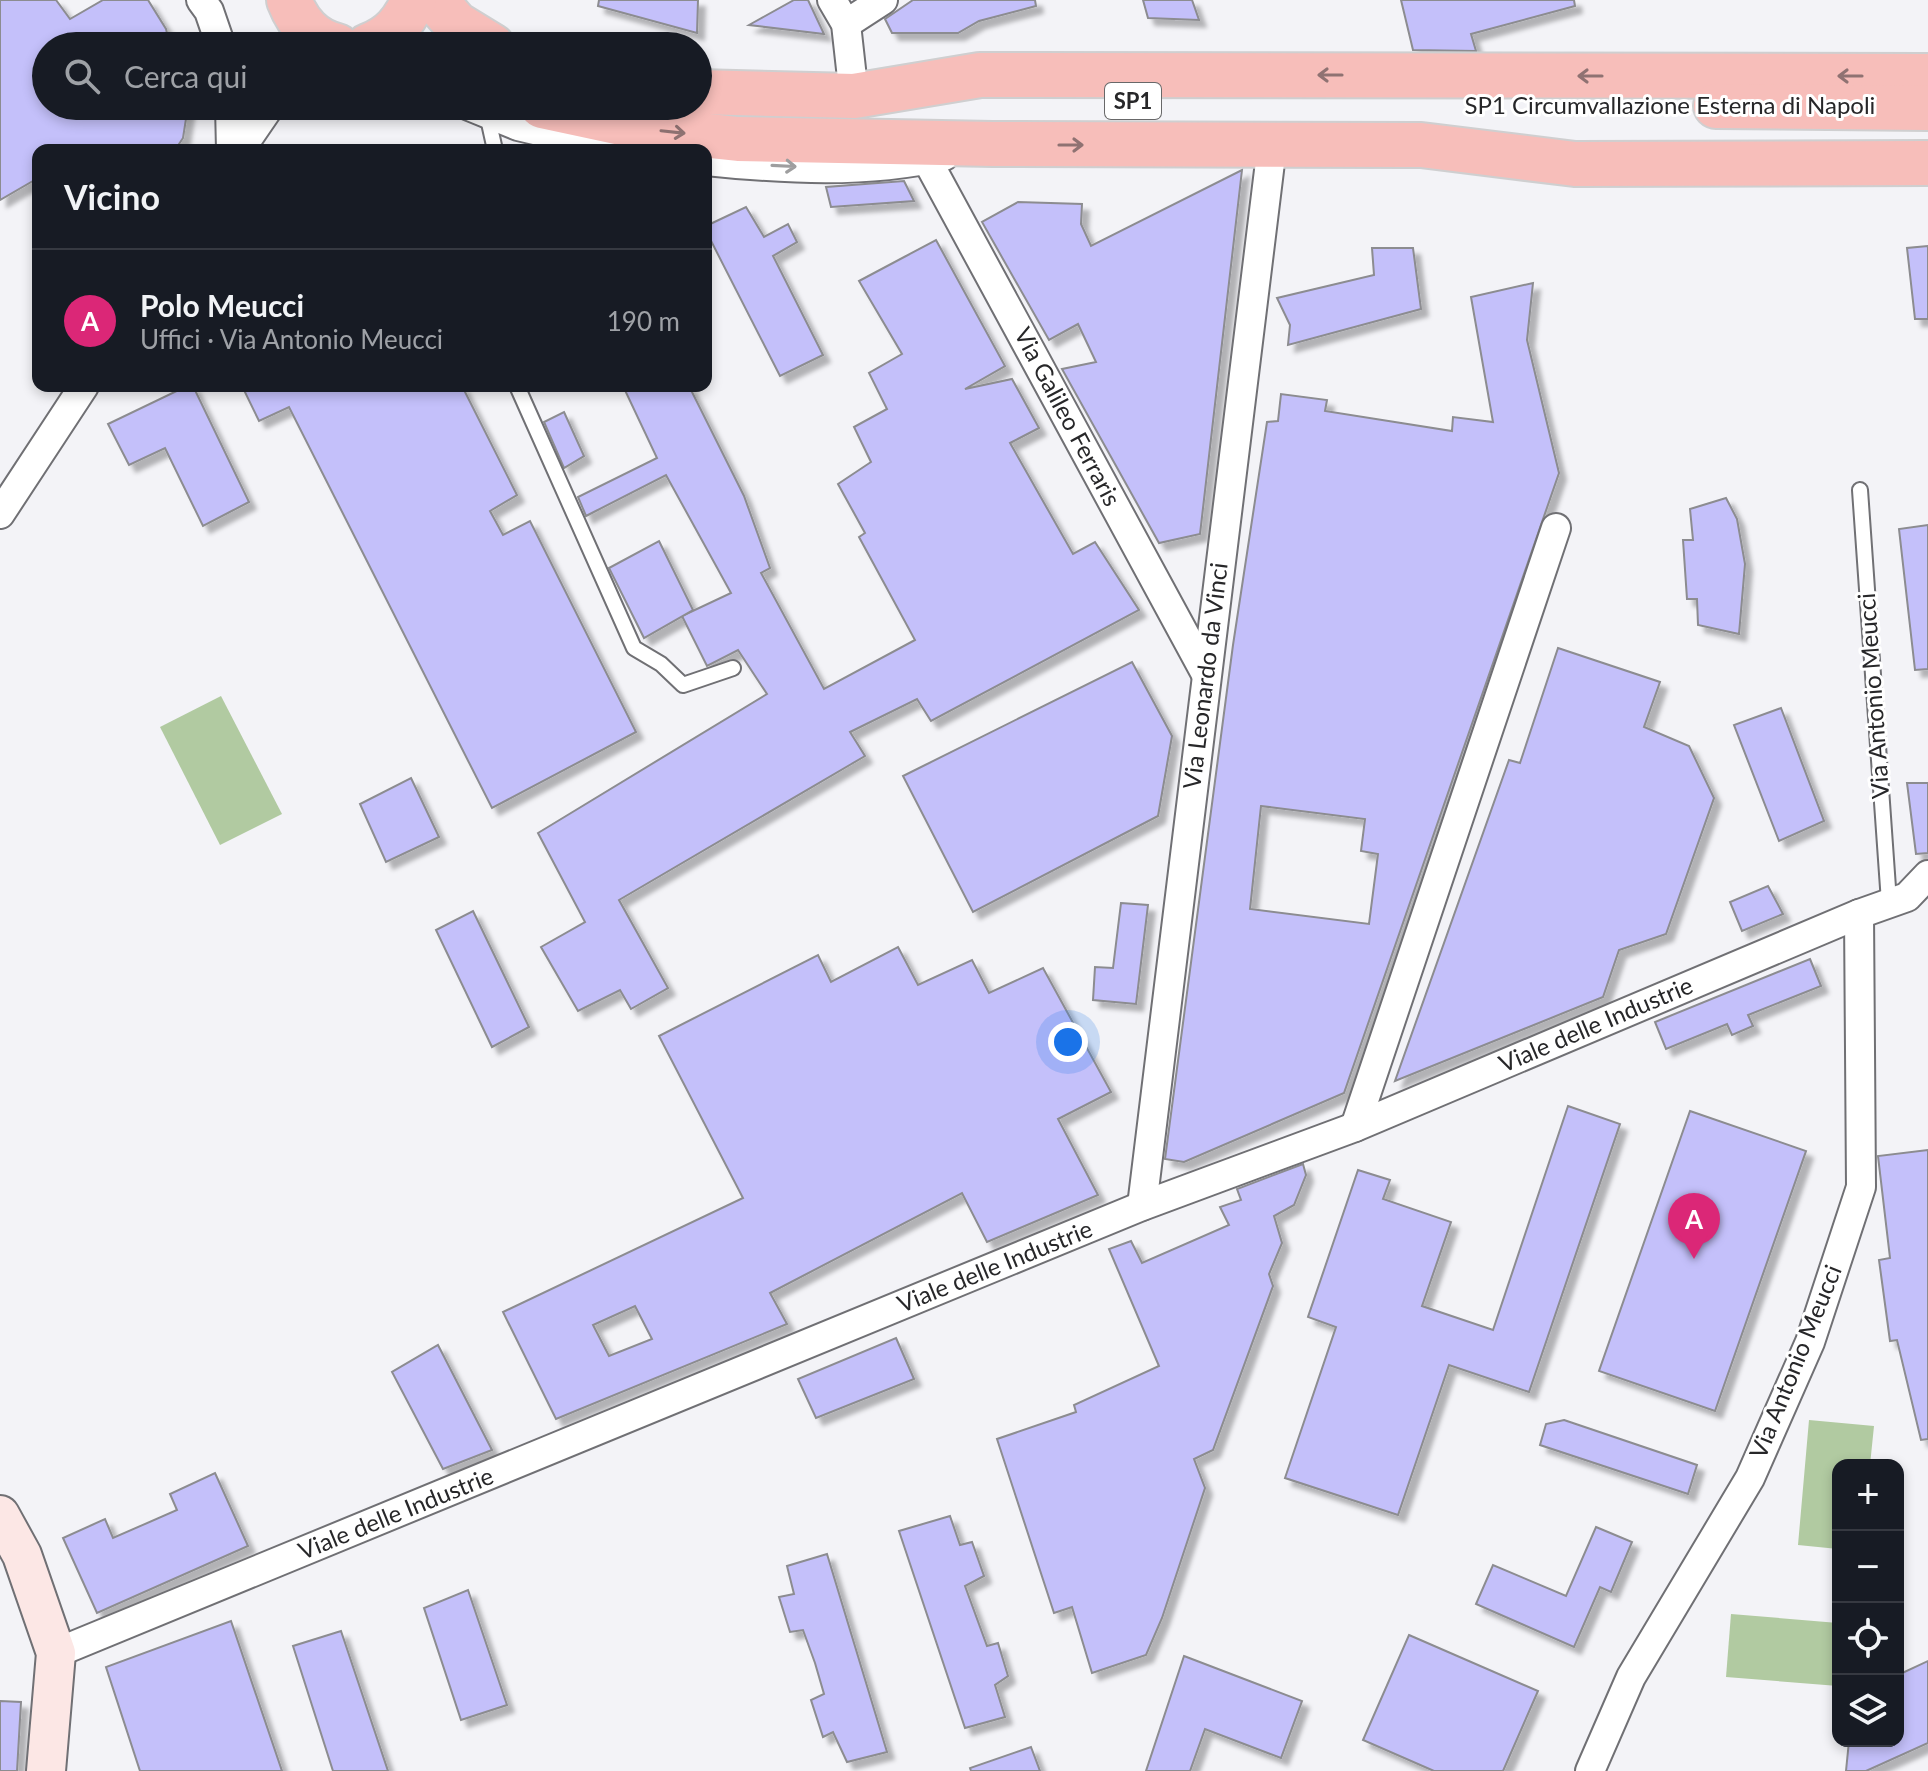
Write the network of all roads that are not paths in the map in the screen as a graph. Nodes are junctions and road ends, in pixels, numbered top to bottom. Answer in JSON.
{"nodes":[{"id":1,"x":201,"y":0,"type":"edge"},
{"id":2,"x":289,"y":0,"type":"edge"},
{"id":3,"x":414,"y":0,"type":"edge"},
{"id":4,"x":435,"y":0,"type":"edge"},
{"id":5,"x":832,"y":0,"type":"edge"},
{"id":6,"x":883,"y":0,"type":"edge"},
{"id":7,"x":846,"y":24,"type":"junction"},
{"id":8,"x":216,"y":32,"type":"edge"},
{"id":9,"x":311,"y":32,"type":"edge"},
{"id":10,"x":393,"y":32,"type":"edge"},
{"id":11,"x":469,"y":32,"type":"edge"},
{"id":12,"x":1928,"y":76,"type":"edge"},
{"id":13,"x":712,"y":92,"type":"edge"},
{"id":14,"x":854,"y":96,"type":"junction"},
{"id":15,"x":1928,"y":108,"type":"edge"},
{"id":16,"x":230,"y":120,"type":"edge"},
{"id":17,"x":260,"y":120,"type":"edge"},
{"id":18,"x":482,"y":120,"type":"edge"},
{"id":19,"x":509,"y":120,"type":"edge"},
{"id":20,"x":607,"y":120,"type":"edge"},
{"id":21,"x":1416,"y":124,"type":"junction"},
{"id":22,"x":1928,"y":141,"type":"edge"},
{"id":23,"x":231,"y":144,"type":"edge"},
{"id":24,"x":244,"y":144,"type":"edge"},
{"id":25,"x":492,"y":144,"type":"edge"},
{"id":26,"x":585,"y":144,"type":"edge"},
{"id":27,"x":993,"y":144,"type":"junction"},
{"id":28,"x":1272,"y":146,"type":"junction"},
{"id":29,"x":927,"y":160,"type":"junction"},
{"id":30,"x":712,"y":161,"type":"edge"},
{"id":31,"x":1928,"y":163,"type":"edge"},
{"id":32,"x":80,"y":392,"type":"edge"},
{"id":33,"x":520,"y":392,"type":"edge"},
{"id":34,"x":1860,"y":490,"type":"dead end"},
{"id":35,"x":0,"y":514,"type":"edge"},
{"id":36,"x":1556,"y":528,"type":"dead end"},
{"id":37,"x":733,"y":668,"type":"dead end"},
{"id":38,"x":1206,"y":674,"type":"junction"},
{"id":39,"x":1928,"y":875,"type":"edge"},
{"id":40,"x":1889,"y":902,"type":"junction"},
{"id":41,"x":1859,"y":914,"type":"junction"},
{"id":42,"x":1355,"y":1127,"type":"junction"},
{"id":43,"x":1142,"y":1206,"type":"junction"},
{"id":44,"x":0,"y":1515,"type":"edge"},
{"id":45,"x":56,"y":1653,"type":"junction"},
{"id":46,"x":46,"y":1771,"type":"edge"},
{"id":47,"x":1590,"y":1771,"type":"edge"}],
"edges":[{"from":1,"to":8,"type":"street"},
{"from":2,"to":9,"type":"highway"},
{"from":3,"to":10,"type":"highway"},
{"from":4,"to":11,"type":"highway"},
{"from":5,"to":7,"type":"street"},
{"from":6,"to":7,"type":"street"},
{"from":7,"to":14,"type":"street"},
{"from":12,"to":14,"type":"highway","one_way":true},
{"from":13,"to":14,"type":"highway"},
{"from":14,"to":21,"type":"highway","number":"SP1"},
{"from":15,"to":21,"type":"highway","name":"SP1 Circumvallazione Esterna di Napoli","number":"SP1"},
{"from":16,"to":23,"type":"street"},
{"from":17,"to":24,"type":"street"},
{"from":18,"to":25,"type":"lane"},
{"from":19,"to":26,"type":"street"},
{"from":20,"to":27,"type":"highway","one_way":true},
{"from":21,"to":22,"type":"highway","name":"SP1 Circumvallazione Esterna di Napoli","number":"SP1"},
{"from":21,"to":28,"type":"highway"},
{"from":21,"to":31,"type":"highway"},
{"from":27,"to":28,"type":"highway","one_way":true},
{"from":27,"to":29,"type":"street"},
{"from":28,"to":38,"type":"street","name":"Via Leonardo da Vinci"},
{"from":30,"to":29,"type":"street","one_way":true},
{"from":29,"to":38,"type":"street","name":"Via Galileo Ferraris"},
{"from":32,"to":35,"type":"street"},
{"from":33,"to":37,"type":"lane"},
{"from":34,"to":40,"type":"lane","name":"Via Antonio Meucci"},
{"from":36,"to":42,"type":"street"},
{"from":38,"to":43,"type":"street","name":"Via Leonardo da Vinci"},
{"from":39,"to":40,"type":"street","name":"Viale delle Industrie"},
{"from":40,"to":41,"type":"street","name":"Viale delle Industrie"},
{"from":41,"to":42,"type":"street","name":"Viale delle Industrie"},
{"from":41,"to":47,"type":"street","name":"Via Antonio Meucci"},
{"from":42,"to":43,"type":"street","name":"Viale delle Industrie"},
{"from":43,"to":45,"type":"street","name":"Viale delle Industrie"},
{"from":44,"to":45,"type":"main road"},
{"from":45,"to":46,"type":"main road"}]}
